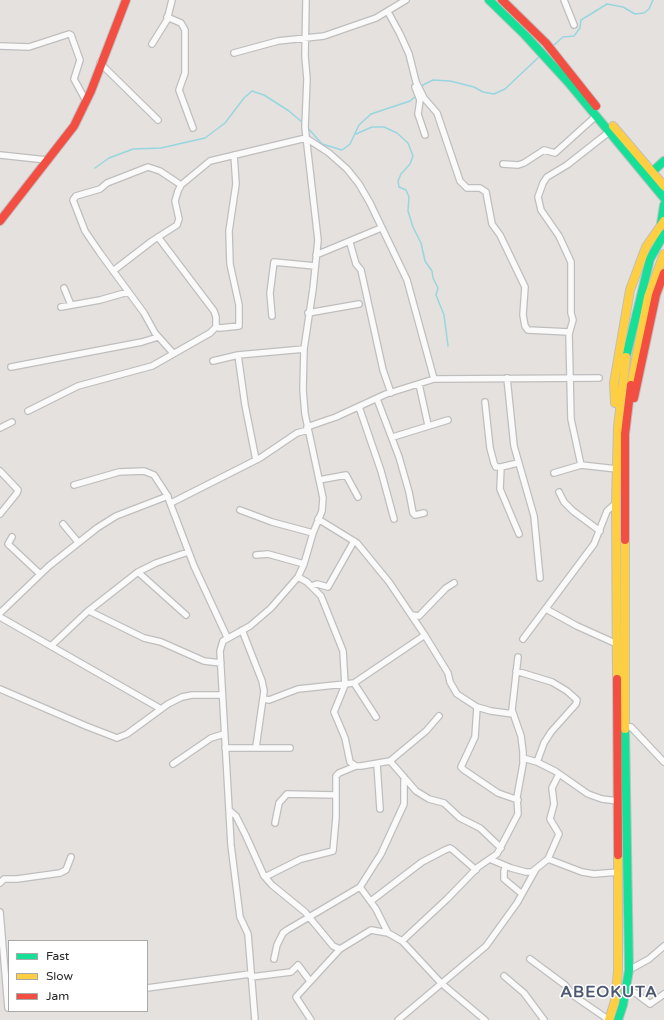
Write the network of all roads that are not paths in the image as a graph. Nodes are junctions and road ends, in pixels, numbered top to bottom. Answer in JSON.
{"nodes":[{"id":1,"x":126,"y":0,"type":"edge"},
{"id":2,"x":172,"y":0,"type":"edge"},
{"id":3,"x":306,"y":0,"type":"edge"},
{"id":4,"x":406,"y":0,"type":"edge"},
{"id":5,"x":489,"y":0,"type":"edge"},
{"id":6,"x":502,"y":0,"type":"edge"},
{"id":7,"x":564,"y":0,"type":"edge"},
{"id":8,"x":388,"y":12,"type":"junction"},
{"id":9,"x":167,"y":17,"type":"junction"},
{"id":10,"x":574,"y":25,"type":"dead end"},
{"id":11,"x":305,"y":38,"type":"junction"},
{"id":12,"x":152,"y":44,"type":"dead end"},
{"id":13,"x":0,"y":46,"type":"edge"},
{"id":14,"x":234,"y":53,"type":"dead end"},
{"id":15,"x":100,"y":63,"type":"junction"},
{"id":16,"x":422,"y":99,"type":"junction"},
{"id":17,"x":86,"y":101,"type":"junction"},
{"id":18,"x":596,"y":116,"type":"junction"},
{"id":19,"x":158,"y":120,"type":"dead end"},
{"id":20,"x":193,"y":128,"type":"dead end"},
{"id":21,"x":609,"y":132,"type":"junction"},
{"id":22,"x":424,"y":135,"type":"dead end"},
{"id":23,"x":306,"y":138,"type":"junction"},
{"id":24,"x":0,"y":155,"type":"edge"},
{"id":25,"x":234,"y":155,"type":"junction"},
{"id":26,"x":48,"y":160,"type":"junction"},
{"id":27,"x":664,"y":161,"type":"edge"},
{"id":28,"x":503,"y":164,"type":"dead end"},
{"id":29,"x":652,"y":172,"type":"junction"},
{"id":30,"x":181,"y":185,"type":"junction"},
{"id":31,"x":664,"y":186,"type":"edge"},
{"id":32,"x":664,"y":198,"type":"edge"},
{"id":33,"x":664,"y":205,"type":"edge"},
{"id":34,"x":1,"y":218,"type":"edge"},
{"id":35,"x":662,"y":222,"type":"edge"},
{"id":36,"x":381,"y":228,"type":"junction"},
{"id":37,"x":664,"y":234,"type":"edge"},
{"id":38,"x":158,"y":237,"type":"junction"},
{"id":39,"x":350,"y":243,"type":"junction"},
{"id":40,"x":664,"y":254,"type":"edge"},
{"id":41,"x":316,"y":255,"type":"junction"},
{"id":42,"x":315,"y":266,"type":"junction"},
{"id":43,"x":113,"y":271,"type":"junction"},
{"id":44,"x":664,"y":273,"type":"edge"},
{"id":45,"x":64,"y":288,"type":"dead end"},
{"id":46,"x":128,"y":292,"type":"junction"},
{"id":47,"x":359,"y":304,"type":"dead end"},
{"id":48,"x":71,"y":305,"type":"junction"},
{"id":49,"x":61,"y":307,"type":"dead end"},
{"id":50,"x":308,"y":313,"type":"junction"},
{"id":51,"x":272,"y":316,"type":"dead end"},
{"id":52,"x":218,"y":325,"type":"junction"},
{"id":53,"x":569,"y":332,"type":"junction"},
{"id":54,"x":158,"y":337,"type":"junction"},
{"id":55,"x":304,"y":348,"type":"junction"},
{"id":56,"x":173,"y":353,"type":"junction"},
{"id":57,"x":238,"y":355,"type":"junction"},
{"id":58,"x":630,"y":358,"type":"junction"},
{"id":59,"x":213,"y":361,"type":"dead end"},
{"id":60,"x":11,"y":367,"type":"dead end"},
{"id":61,"x":507,"y":378,"type":"junction"},
{"id":62,"x":571,"y":378,"type":"junction"},
{"id":63,"x":599,"y":378,"type":"dead end"},
{"id":64,"x":434,"y":379,"type":"junction"},
{"id":65,"x":419,"y":384,"type":"junction"},
{"id":66,"x":391,"y":393,"type":"junction"},
{"id":67,"x":377,"y":399,"type":"junction"},
{"id":68,"x":485,"y":402,"type":"dead end"},
{"id":69,"x":359,"y":407,"type":"junction"},
{"id":70,"x":28,"y":411,"type":"dead end"},
{"id":71,"x":448,"y":420,"type":"dead end"},
{"id":72,"x":12,"y":422,"type":"dead end"},
{"id":73,"x":428,"y":425,"type":"junction"},
{"id":74,"x":0,"y":428,"type":"edge"},
{"id":75,"x":308,"y":428,"type":"junction"},
{"id":76,"x":625,"y":434,"type":"junction"},
{"id":77,"x":393,"y":437,"type":"junction"},
{"id":78,"x":617,"y":441,"type":"junction"},
{"id":79,"x":256,"y":460,"type":"junction"},
{"id":80,"x":518,"y":463,"type":"junction"},
{"id":81,"x":581,"y":465,"type":"junction"},
{"id":82,"x":501,"y":467,"type":"junction"},
{"id":83,"x":617,"y":468,"type":"junction"},
{"id":84,"x":0,"y":471,"type":"edge"},
{"id":85,"x":554,"y":473,"type":"dead end"},
{"id":86,"x":319,"y":480,"type":"junction"},
{"id":87,"x":74,"y":484,"type":"dead end"},
{"id":88,"x":559,"y":492,"type":"dead end"},
{"id":89,"x":168,"y":496,"type":"junction"},
{"id":90,"x":358,"y":498,"type":"dead end"},
{"id":91,"x":171,"y":503,"type":"junction"},
{"id":92,"x":616,"y":503,"type":"junction"},
{"id":93,"x":240,"y":510,"type":"dead end"},
{"id":94,"x":424,"y":513,"type":"dead end"},
{"id":95,"x":0,"y":514,"type":"edge"},
{"id":96,"x":318,"y":519,"type":"junction"},
{"id":97,"x":394,"y":519,"type":"dead end"},
{"id":98,"x":63,"y":524,"type":"dead end"},
{"id":99,"x":600,"y":531,"type":"junction"},
{"id":100,"x":313,"y":533,"type":"junction"},
{"id":101,"x":519,"y":534,"type":"dead end"},
{"id":102,"x":12,"y":537,"type":"dead end"},
{"id":103,"x":354,"y":541,"type":"junction"},
{"id":104,"x":78,"y":542,"type":"junction"},
{"id":105,"x":188,"y":552,"type":"junction"},
{"id":106,"x":256,"y":555,"type":"dead end"},
{"id":107,"x":304,"y":564,"type":"junction"},
{"id":108,"x":138,"y":572,"type":"junction"},
{"id":109,"x":40,"y":574,"type":"junction"},
{"id":110,"x":298,"y":577,"type":"junction"},
{"id":111,"x":540,"y":578,"type":"dead end"},
{"id":112,"x":454,"y":583,"type":"dead end"},
{"id":113,"x":311,"y":586,"type":"junction"},
{"id":114,"x":546,"y":610,"type":"junction"},
{"id":115,"x":89,"y":611,"type":"junction"},
{"id":116,"x":0,"y":613,"type":"edge"},
{"id":117,"x":186,"y":614,"type":"dead end"},
{"id":118,"x":412,"y":615,"type":"junction"},
{"id":119,"x":0,"y":617,"type":"edge"},
{"id":120,"x":242,"y":630,"type":"junction"},
{"id":121,"x":424,"y":634,"type":"junction"},
{"id":122,"x":227,"y":638,"type":"junction"},
{"id":123,"x":523,"y":639,"type":"dead end"},
{"id":124,"x":617,"y":644,"type":"junction"},
{"id":125,"x":51,"y":646,"type":"junction"},
{"id":126,"x":518,"y":657,"type":"dead end"},
{"id":127,"x":221,"y":663,"type":"junction"},
{"id":128,"x":516,"y":671,"type":"junction"},
{"id":129,"x":354,"y":683,"type":"junction"},
{"id":130,"x":345,"y":685,"type":"junction"},
{"id":131,"x":0,"y":689,"type":"edge"},
{"id":132,"x":222,"y":695,"type":"junction"},
{"id":133,"x":264,"y":699,"type":"junction"},
{"id":134,"x":477,"y":707,"type":"junction"},
{"id":135,"x":161,"y":709,"type":"junction"},
{"id":136,"x":513,"y":714,"type":"junction"},
{"id":137,"x":439,"y":716,"type":"dead end"},
{"id":138,"x":376,"y":717,"type":"dead end"},
{"id":139,"x":625,"y":726,"type":"junction"},
{"id":140,"x":224,"y":734,"type":"junction"},
{"id":141,"x":256,"y":747,"type":"junction"},
{"id":142,"x":225,"y":748,"type":"junction"},
{"id":143,"x":290,"y":748,"type":"dead end"},
{"id":144,"x":523,"y":758,"type":"junction"},
{"id":145,"x":663,"y":758,"type":"edge"},
{"id":146,"x":390,"y":761,"type":"junction"},
{"id":147,"x":537,"y":762,"type":"junction"},
{"id":148,"x":173,"y":764,"type":"dead end"},
{"id":149,"x":377,"y":764,"type":"junction"},
{"id":150,"x":356,"y":766,"type":"junction"},
{"id":151,"x":559,"y":774,"type":"junction"},
{"id":152,"x":404,"y":777,"type":"junction"},
{"id":153,"x":336,"y":795,"type":"junction"},
{"id":154,"x":518,"y":800,"type":"junction"},
{"id":155,"x":618,"y":801,"type":"junction"},
{"id":156,"x":380,"y":808,"type":"dead end"},
{"id":157,"x":228,"y":810,"type":"junction"},
{"id":158,"x":275,"y":823,"type":"dead end"},
{"id":159,"x":501,"y":848,"type":"junction"},
{"id":160,"x":71,"y":856,"type":"dead end"},
{"id":161,"x":548,"y":859,"type":"junction"},
{"id":162,"x":492,"y":860,"type":"junction"},
{"id":163,"x":506,"y":866,"type":"junction"},
{"id":164,"x":536,"y":869,"type":"junction"},
{"id":165,"x":476,"y":870,"type":"junction"},
{"id":166,"x":619,"y":872,"type":"junction"},
{"id":167,"x":265,"y":877,"type":"junction"},
{"id":168,"x":0,"y":883,"type":"edge"},
{"id":169,"x":360,"y":887,"type":"junction"},
{"id":170,"x":522,"y":894,"type":"junction"},
{"id":171,"x":371,"y":901,"type":"junction"},
{"id":172,"x":0,"y":912,"type":"edge"},
{"id":173,"x":309,"y":916,"type":"junction"},
{"id":174,"x":388,"y":933,"type":"junction"},
{"id":175,"x":402,"y":941,"type":"junction"},
{"id":176,"x":664,"y":946,"type":"edge"},
{"id":177,"x":340,"y":949,"type":"junction"},
{"id":178,"x":274,"y":959,"type":"dead end"},
{"id":179,"x":530,"y":959,"type":"dead end"},
{"id":180,"x":629,"y":970,"type":"junction"},
{"id":181,"x":251,"y":976,"type":"junction"},
{"id":182,"x":504,"y":976,"type":"dead end"},
{"id":183,"x":310,"y":981,"type":"junction"},
{"id":184,"x":441,"y":983,"type":"junction"},
{"id":185,"x":626,"y":986,"type":"junction"},
{"id":186,"x":148,"y":988,"type":"edge"},
{"id":187,"x":664,"y":994,"type":"edge"},
{"id":188,"x":8,"y":1008,"type":"edge"},
{"id":189,"x":0,"y":1009,"type":"edge"},
{"id":190,"x":403,"y":1019,"type":"edge"},
{"id":191,"x":255,"y":1020,"type":"edge"},
{"id":192,"x":311,"y":1020,"type":"edge"},
{"id":193,"x":485,"y":1020,"type":"edge"},
{"id":194,"x":544,"y":1020,"type":"edge"},
{"id":195,"x":609,"y":1020,"type":"edge"},
{"id":196,"x":618,"y":1020,"type":"edge"}],
"edges":[{"from":1,"to":15,"type":"main road"},
{"from":2,"to":9,"type":"street"},
{"from":3,"to":11,"type":"street"},
{"from":4,"to":8,"type":"street"},
{"from":5,"to":18,"type":"main road"},
{"from":6,"to":29,"type":"main road"},
{"from":7,"to":10,"type":"street"},
{"from":8,"to":11,"type":"street"},
{"from":8,"to":16,"type":"street"},
{"from":9,"to":12,"type":"street"},
{"from":9,"to":20,"type":"street"},
{"from":11,"to":14,"type":"street"},
{"from":11,"to":23,"type":"street"},
{"from":13,"to":17,"type":"street"},
{"from":15,"to":17,"type":"main road"},
{"from":15,"to":19,"type":"street"},
{"from":16,"to":22,"type":"street"},
{"from":16,"to":53,"type":"street"},
{"from":17,"to":26,"type":"main road"},
{"from":18,"to":21,"type":"main road"},
{"from":18,"to":28,"type":"street"},
{"from":21,"to":32,"type":"main road"},
{"from":21,"to":53,"type":"street"},
{"from":23,"to":25,"type":"street"},
{"from":23,"to":36,"type":"street"},
{"from":23,"to":41,"type":"street"},
{"from":24,"to":26,"type":"street"},
{"from":25,"to":30,"type":"street"},
{"from":25,"to":52,"type":"street"},
{"from":26,"to":34,"type":"main road"},
{"from":27,"to":29,"type":"main road"},
{"from":29,"to":31,"type":"main road"},
{"from":30,"to":38,"type":"street"},
{"from":30,"to":43,"type":"street"},
{"from":33,"to":35,"type":"main road"},
{"from":35,"to":78,"type":"main road"},
{"from":36,"to":39,"type":"street"},
{"from":36,"to":64,"type":"street"},
{"from":37,"to":58,"type":"main road"},
{"from":38,"to":43,"type":"street"},
{"from":38,"to":52,"type":"street"},
{"from":39,"to":41,"type":"street"},
{"from":39,"to":66,"type":"street"},
{"from":40,"to":58,"type":"main road"},
{"from":41,"to":42,"type":"street"},
{"from":42,"to":50,"type":"street"},
{"from":42,"to":51,"type":"street"},
{"from":43,"to":46,"type":"street"},
{"from":44,"to":76,"type":"main road"},
{"from":45,"to":48,"type":"street"},
{"from":46,"to":48,"type":"street"},
{"from":46,"to":54,"type":"street"},
{"from":47,"to":50,"type":"street"},
{"from":48,"to":49,"type":"street"},
{"from":50,"to":55,"type":"street"},
{"from":52,"to":56,"type":"street"},
{"from":53,"to":62,"type":"street"},
{"from":54,"to":56,"type":"street"},
{"from":54,"to":60,"type":"street"},
{"from":55,"to":57,"type":"street"},
{"from":55,"to":75,"type":"street"},
{"from":56,"to":70,"type":"street"},
{"from":57,"to":59,"type":"street"},
{"from":57,"to":79,"type":"street"},
{"from":58,"to":76,"type":"main road"},
{"from":58,"to":78,"type":"main road"},
{"from":61,"to":62,"type":"street"},
{"from":61,"to":64,"type":"street"},
{"from":61,"to":80,"type":"street"},
{"from":62,"to":63,"type":"street"},
{"from":62,"to":81,"type":"street"},
{"from":64,"to":65,"type":"street"},
{"from":65,"to":66,"type":"street"},
{"from":65,"to":73,"type":"street"},
{"from":66,"to":67,"type":"street"},
{"from":67,"to":69,"type":"street"},
{"from":67,"to":77,"type":"street"},
{"from":68,"to":82,"type":"street"},
{"from":69,"to":75,"type":"street"},
{"from":69,"to":97,"type":"street"},
{"from":71,"to":73,"type":"street"},
{"from":72,"to":74,"type":"street"},
{"from":73,"to":77,"type":"street"},
{"from":75,"to":79,"type":"street"},
{"from":75,"to":86,"type":"street"},
{"from":76,"to":139,"type":"main road"},
{"from":77,"to":94,"type":"street"},
{"from":78,"to":83,"type":"main road"},
{"from":79,"to":91,"type":"street"},
{"from":80,"to":82,"type":"street"},
{"from":80,"to":111,"type":"street"},
{"from":81,"to":83,"type":"street"},
{"from":81,"to":85,"type":"street"},
{"from":82,"to":101,"type":"street"},
{"from":83,"to":92,"type":"main road"},
{"from":84,"to":95,"type":"street"},
{"from":86,"to":90,"type":"street"},
{"from":86,"to":96,"type":"street"},
{"from":87,"to":89,"type":"street"},
{"from":88,"to":99,"type":"street"},
{"from":89,"to":91,"type":"street"},
{"from":89,"to":104,"type":"street"},
{"from":91,"to":105,"type":"street"},
{"from":92,"to":99,"type":"street"},
{"from":92,"to":124,"type":"main road"},
{"from":93,"to":100,"type":"street"},
{"from":96,"to":100,"type":"street"},
{"from":96,"to":103,"type":"street"},
{"from":98,"to":104,"type":"street"},
{"from":99,"to":114,"type":"street"},
{"from":100,"to":107,"type":"street"},
{"from":102,"to":109,"type":"street"},
{"from":103,"to":113,"type":"street"},
{"from":103,"to":118,"type":"street"},
{"from":104,"to":109,"type":"street"},
{"from":105,"to":108,"type":"street"},
{"from":105,"to":122,"type":"street"},
{"from":106,"to":107,"type":"street"},
{"from":107,"to":110,"type":"street"},
{"from":108,"to":115,"type":"street"},
{"from":108,"to":117,"type":"street"},
{"from":109,"to":116,"type":"street"},
{"from":110,"to":113,"type":"street"},
{"from":110,"to":120,"type":"street"},
{"from":112,"to":118,"type":"street"},
{"from":113,"to":130,"type":"street"},
{"from":114,"to":123,"type":"street"},
{"from":114,"to":124,"type":"street"},
{"from":115,"to":125,"type":"street"},
{"from":115,"to":127,"type":"street"},
{"from":118,"to":121,"type":"street"},
{"from":119,"to":125,"type":"street"},
{"from":120,"to":122,"type":"street"},
{"from":120,"to":133,"type":"street"},
{"from":121,"to":129,"type":"street"},
{"from":121,"to":134,"type":"street"},
{"from":122,"to":127,"type":"street"},
{"from":124,"to":155,"type":"main road"},
{"from":125,"to":135,"type":"street"},
{"from":126,"to":128,"type":"street"},
{"from":127,"to":132,"type":"street"},
{"from":128,"to":136,"type":"street"},
{"from":128,"to":147,"type":"street"},
{"from":129,"to":130,"type":"street"},
{"from":129,"to":138,"type":"street"},
{"from":130,"to":133,"type":"street"},
{"from":130,"to":150,"type":"street"},
{"from":131,"to":135,"type":"street"},
{"from":132,"to":135,"type":"street"},
{"from":132,"to":140,"type":"street"},
{"from":133,"to":141,"type":"street"},
{"from":134,"to":136,"type":"street"},
{"from":134,"to":154,"type":"street"},
{"from":136,"to":144,"type":"street"},
{"from":137,"to":146,"type":"street"},
{"from":139,"to":145,"type":"street"},
{"from":139,"to":180,"type":"main road"},
{"from":140,"to":142,"type":"street"},
{"from":140,"to":148,"type":"street"},
{"from":141,"to":142,"type":"street"},
{"from":141,"to":143,"type":"street"},
{"from":142,"to":157,"type":"street"},
{"from":144,"to":147,"type":"street"},
{"from":144,"to":154,"type":"street"},
{"from":146,"to":149,"type":"street"},
{"from":146,"to":152,"type":"street"},
{"from":147,"to":151,"type":"street"},
{"from":149,"to":150,"type":"street"},
{"from":149,"to":156,"type":"street"},
{"from":150,"to":153,"type":"street"},
{"from":151,"to":155,"type":"street"},
{"from":151,"to":161,"type":"street"},
{"from":152,"to":159,"type":"street"},
{"from":152,"to":169,"type":"street"},
{"from":153,"to":158,"type":"street"},
{"from":153,"to":167,"type":"street"},
{"from":154,"to":159,"type":"street"},
{"from":155,"to":166,"type":"main road"},
{"from":157,"to":167,"type":"street"},
{"from":157,"to":181,"type":"street"},
{"from":159,"to":162,"type":"street"},
{"from":160,"to":168,"type":"street"},
{"from":161,"to":164,"type":"street"},
{"from":161,"to":166,"type":"street"},
{"from":162,"to":163,"type":"street"},
{"from":162,"to":165,"type":"street"},
{"from":163,"to":164,"type":"street"},
{"from":163,"to":170,"type":"street"},
{"from":164,"to":170,"type":"street"},
{"from":165,"to":171,"type":"street"},
{"from":165,"to":175,"type":"street"},
{"from":166,"to":195,"type":"main road"},
{"from":167,"to":173,"type":"street"},
{"from":169,"to":171,"type":"street"},
{"from":169,"to":173,"type":"street"},
{"from":170,"to":184,"type":"street"},
{"from":171,"to":174,"type":"street"},
{"from":172,"to":188,"type":"street"},
{"from":173,"to":177,"type":"street"},
{"from":173,"to":178,"type":"street"},
{"from":174,"to":175,"type":"street"},
{"from":174,"to":177,"type":"street"},
{"from":175,"to":184,"type":"street"},
{"from":176,"to":180,"type":"street"},
{"from":177,"to":183,"type":"street"},
{"from":179,"to":195,"type":"street"},
{"from":180,"to":185,"type":"main road"},
{"from":181,"to":183,"type":"street"},
{"from":181,"to":186,"type":"street"},
{"from":181,"to":191,"type":"street"},
{"from":182,"to":194,"type":"street"},
{"from":183,"to":192,"type":"street"},
{"from":184,"to":190,"type":"street"},
{"from":184,"to":193,"type":"street"},
{"from":185,"to":187,"type":"street"},
{"from":185,"to":196,"type":"main road"},
{"from":188,"to":189,"type":"street"}]}
